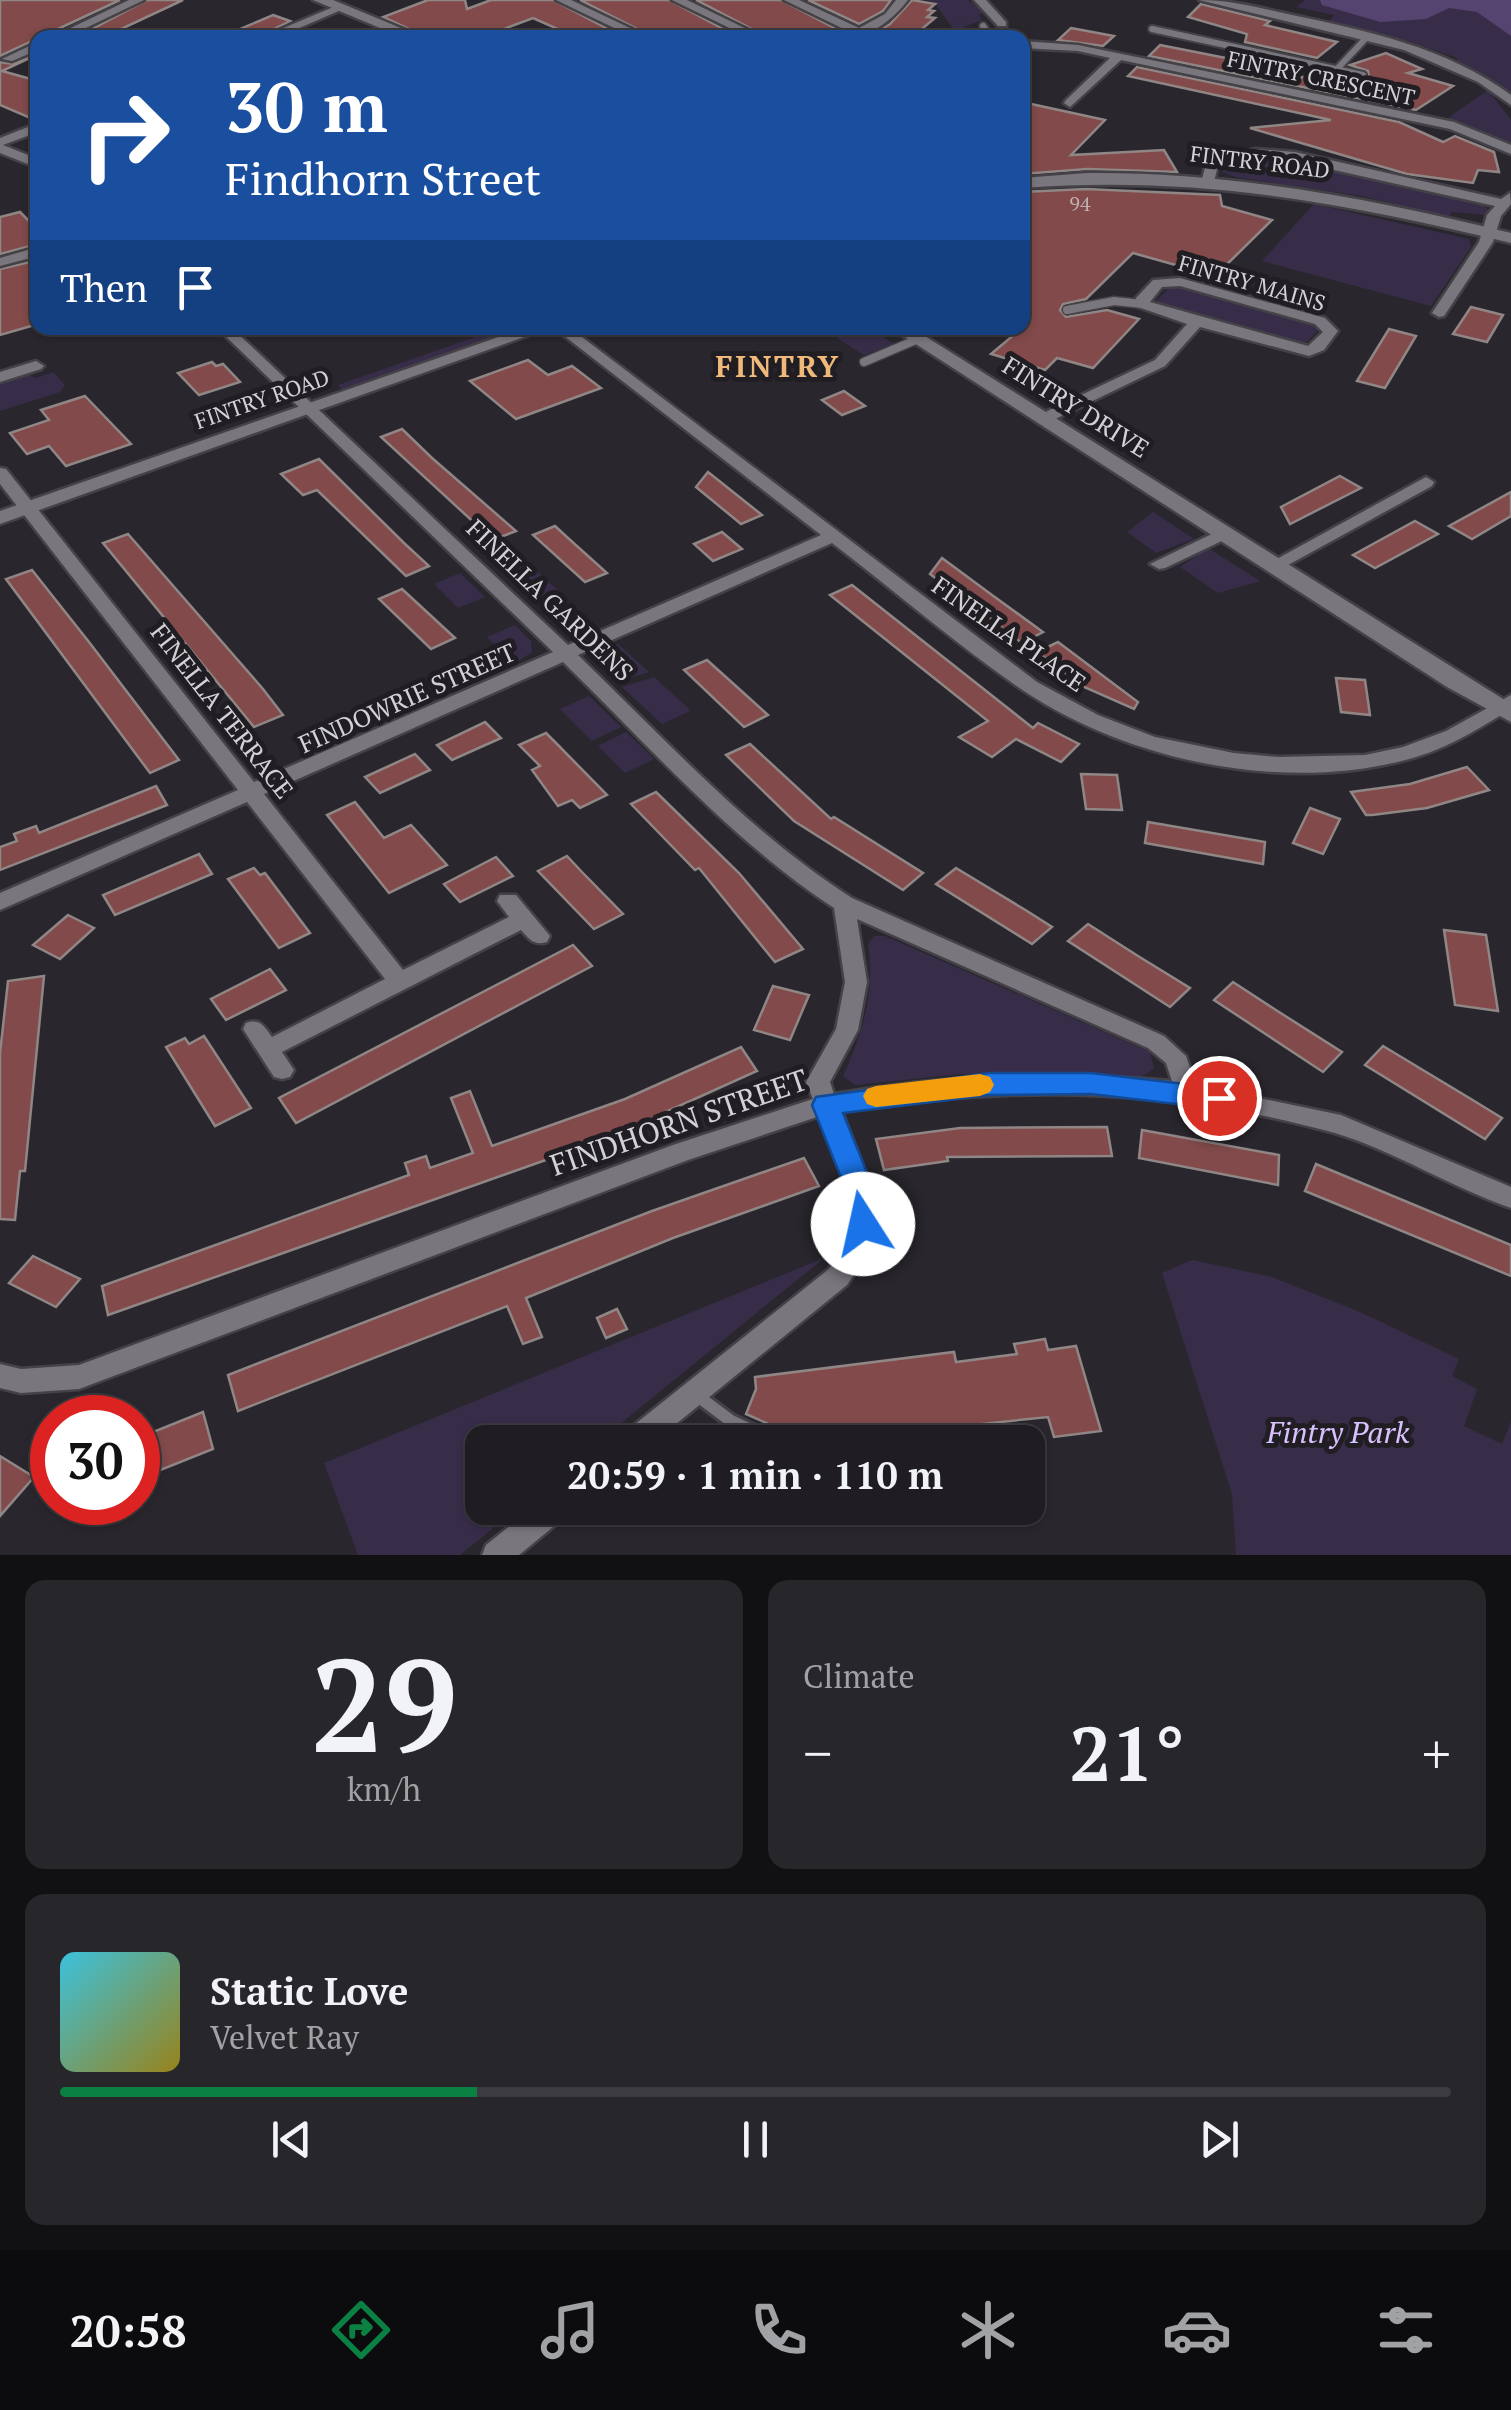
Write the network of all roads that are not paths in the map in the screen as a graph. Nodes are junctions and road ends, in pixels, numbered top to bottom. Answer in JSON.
{"nodes":[{"id":1,"x":138,"y":0,"type":"edge"},
{"id":2,"x":320,"y":0,"type":"edge"},
{"id":3,"x":562,"y":0,"type":"edge"},
{"id":4,"x":678,"y":0,"type":"edge"},
{"id":5,"x":790,"y":0,"type":"edge"},
{"id":6,"x":902,"y":0,"type":"edge"},
{"id":7,"x":980,"y":0,"type":"edge"},
{"id":8,"x":1205,"y":0,"type":"edge"},
{"id":9,"x":342,"y":7,"type":"junction"},
{"id":10,"x":1002,"y":24,"type":"dead end"},
{"id":11,"x":983,"y":26,"type":"dead end"},
{"id":12,"x":1152,"y":28,"type":"dead end"},
{"id":13,"x":72,"y":30,"type":"edge"},
{"id":14,"x":285,"y":30,"type":"edge"},
{"id":15,"x":398,"y":30,"type":"edge"},
{"id":16,"x":628,"y":30,"type":"edge"},
{"id":17,"x":743,"y":30,"type":"edge"},
{"id":18,"x":857,"y":30,"type":"edge"},
{"id":19,"x":864,"y":30,"type":"edge"},
{"id":20,"x":986,"y":30,"type":"edge"},
{"id":21,"x":1367,"y":37,"type":"junction"},
{"id":22,"x":1030,"y":44,"type":"edge"},
{"id":23,"x":1119,"y":56,"type":"junction"},
{"id":24,"x":1338,"y":68,"type":"junction"},
{"id":25,"x":1364,"y":74,"type":"dead end"},
{"id":26,"x":1511,"y":101,"type":"edge"},
{"id":27,"x":1071,"y":103,"type":"dead end"},
{"id":28,"x":30,"y":131,"type":"edge"},
{"id":29,"x":0,"y":145,"type":"edge"},
{"id":30,"x":1511,"y":150,"type":"edge"},
{"id":31,"x":30,"y":164,"type":"edge"},
{"id":32,"x":1209,"y":179,"type":"junction"},
{"id":33,"x":1030,"y":182,"type":"edge"},
{"id":34,"x":1507,"y":200,"type":"edge"},
{"id":35,"x":1488,"y":232,"type":"junction"},
{"id":36,"x":1511,"y":238,"type":"edge"},
{"id":37,"x":30,"y":254,"type":"edge"},
{"id":38,"x":0,"y":262,"type":"edge"},
{"id":39,"x":1142,"y":304,"type":"junction"},
{"id":40,"x":1067,"y":310,"type":"dead end"},
{"id":41,"x":1439,"y":313,"type":"dead end"},
{"id":42,"x":1197,"y":322,"type":"junction"},
{"id":43,"x":231,"y":335,"type":"edge"},
{"id":44,"x":520,"y":335,"type":"edge"},
{"id":45,"x":571,"y":335,"type":"edge"},
{"id":46,"x":906,"y":335,"type":"edge"},
{"id":47,"x":912,"y":335,"type":"edge"},
{"id":48,"x":864,"y":362,"type":"dead end"},
{"id":49,"x":36,"y":366,"type":"dead end"},
{"id":50,"x":0,"y":377,"type":"edge"},
{"id":51,"x":309,"y":409,"type":"junction"},
{"id":52,"x":1043,"y":419,"type":"junction"},
{"id":53,"x":0,"y":474,"type":"edge"},
{"id":54,"x":1426,"y":482,"type":"dead end"},
{"id":55,"x":28,"y":508,"type":"junction"},
{"id":56,"x":0,"y":518,"type":"edge"},
{"id":57,"x":1222,"y":534,"type":"junction"},
{"id":58,"x":834,"y":536,"type":"junction"},
{"id":59,"x":1159,"y":564,"type":"dead end"},
{"id":60,"x":1273,"y":566,"type":"junction"},
{"id":61,"x":566,"y":654,"type":"junction"},
{"id":62,"x":1507,"y":707,"type":"edge"},
{"id":63,"x":252,"y":794,"type":"junction"},
{"id":64,"x":0,"y":902,"type":"edge"},
{"id":65,"x":844,"y":904,"type":"junction"},
{"id":66,"x":524,"y":919,"type":"dead end"},
{"id":67,"x":400,"y":982,"type":"junction"},
{"id":68,"x":282,"y":1070,"type":"dead end"},
{"id":69,"x":1184,"y":1092,"type":"junction"},
{"id":70,"x":826,"y":1105,"type":"junction"},
{"id":71,"x":1511,"y":1198,"type":"edge"},
{"id":72,"x":0,"y":1376,"type":"edge"},
{"id":73,"x":694,"y":1393,"type":"junction"},
{"id":74,"x":655,"y":1425,"type":"edge"},
{"id":75,"x":740,"y":1425,"type":"edge"},
{"id":76,"x":533,"y":1525,"type":"edge"},
{"id":77,"x":496,"y":1555,"type":"edge"}],
"edges":[{"from":1,"to":13,"type":"street"},
{"from":2,"to":9,"type":"street"},
{"from":3,"to":16,"type":"street"},
{"from":4,"to":17,"type":"street"},
{"from":5,"to":18,"type":"street"},
{"from":6,"to":19,"type":"street"},
{"from":7,"to":10,"type":"street"},
{"from":8,"to":21,"type":"street"},
{"from":9,"to":14,"type":"street"},
{"from":9,"to":15,"type":"street"},
{"from":11,"to":20,"type":"lane"},
{"from":12,"to":24,"type":"lane"},
{"from":21,"to":24,"type":"lane"},
{"from":21,"to":26,"type":"street"},
{"from":22,"to":23,"type":"street","name":"FINTRY CRESCENT"},
{"from":23,"to":27,"type":"street"},
{"from":23,"to":30,"type":"street","name":"FINTRY CRESCENT"},
{"from":24,"to":25,"type":"lane"},
{"from":28,"to":29,"type":"street"},
{"from":29,"to":31,"type":"street"},
{"from":32,"to":33,"type":"street","name":"FINTRY ROAD"},
{"from":32,"to":34,"type":"street"},
{"from":32,"to":35,"type":"street","name":"FINTRY ROAD"},
{"from":34,"to":35,"type":"street"},
{"from":35,"to":36,"type":"street","name":"FINTRY ROAD"},
{"from":35,"to":41,"type":"street"},
{"from":37,"to":38,"type":"street"},
{"from":39,"to":40,"type":"lane"},
{"from":39,"to":42,"type":"street","name":"FINTRY MAINS"},
{"from":39,"to":42,"type":"street","name":"FINTRY MAINS"},
{"from":42,"to":52,"type":"street"},
{"from":43,"to":51,"type":"street","name":"FINELLA GARDENS"},
{"from":44,"to":51,"type":"street","name":"FINTRY ROAD"},
{"from":45,"to":58,"type":"street","name":"FINELLA PLACE"},
{"from":46,"to":48,"type":"lane"},
{"from":47,"to":52,"type":"street","name":"FINTRY DRIVE"},
{"from":49,"to":50,"type":"street"},
{"from":51,"to":55,"type":"street","name":"FINTRY ROAD"},
{"from":51,"to":61,"type":"street","name":"FINELLA GARDENS"},
{"from":52,"to":57,"type":"street","name":"FINTRY DRIVE"},
{"from":53,"to":55,"type":"street","name":"FINELLA TERRACE"},
{"from":54,"to":60,"type":"street"},
{"from":55,"to":56,"type":"street","name":"FINTRY ROAD"},
{"from":55,"to":63,"type":"street","name":"FINELLA TERRACE"},
{"from":57,"to":59,"type":"street"},
{"from":57,"to":60,"type":"street","name":"FINTRY DRIVE"},
{"from":58,"to":61,"type":"street","name":"FINDOWRIE STREET"},
{"from":58,"to":62,"type":"street","name":"FINELLA PLACE"},
{"from":60,"to":62,"type":"street","name":"FINTRY DRIVE"},
{"from":61,"to":63,"type":"street","name":"FINDOWRIE STREET"},
{"from":61,"to":65,"type":"street","name":"FINELLA GARDENS"},
{"from":63,"to":64,"type":"street","name":"FINDOWRIE STREET"},
{"from":63,"to":67,"type":"street","name":"FINELLA TERRACE"},
{"from":65,"to":69,"type":"street","name":"FINELLA GARDENS"},
{"from":65,"to":70,"type":"street"},
{"from":66,"to":67,"type":"street"},
{"from":67,"to":68,"type":"street"},
{"from":69,"to":70,"type":"street","name":"FINDHORN STREET"},
{"from":69,"to":71,"type":"street","name":"FINDHORN STREET"},
{"from":70,"to":72,"type":"street","name":"FINDHORN STREET"},
{"from":70,"to":73,"type":"street"},
{"from":73,"to":74,"type":"street"},
{"from":73,"to":75,"type":"lane"},
{"from":76,"to":77,"type":"street"}]}
